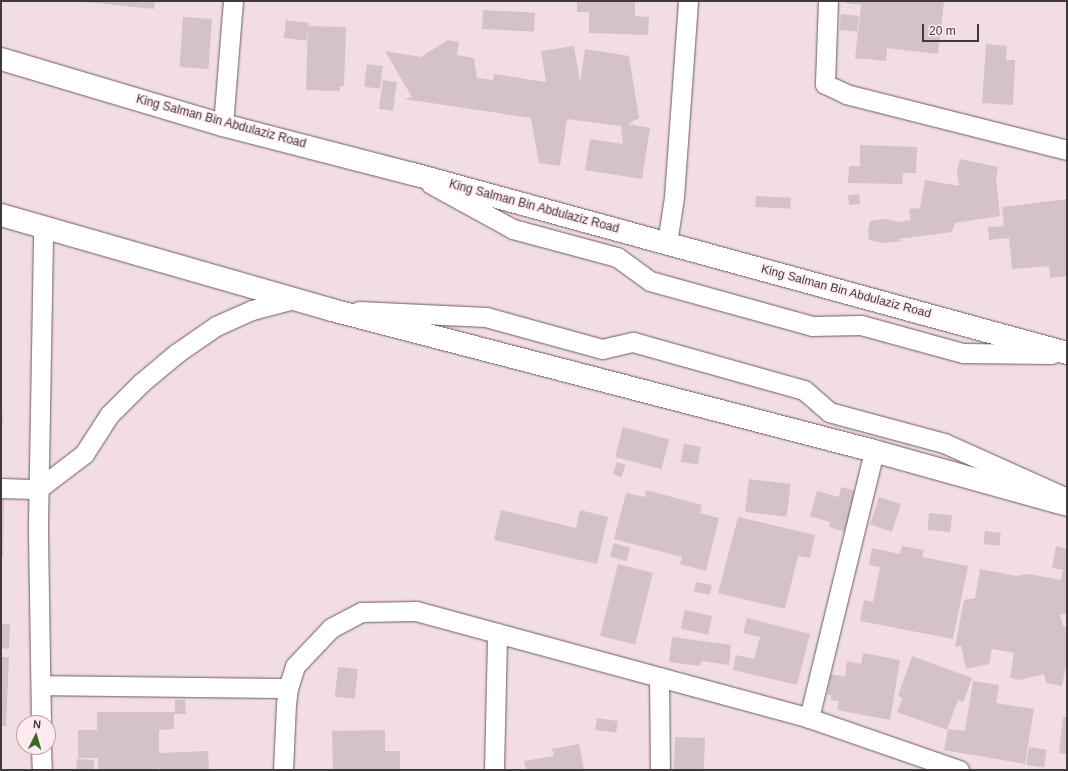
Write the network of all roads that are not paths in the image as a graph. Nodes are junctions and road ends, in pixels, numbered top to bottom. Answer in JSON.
{"nodes":[{"id":1,"x":233,"y":1,"type":"edge"},
{"id":2,"x":688,"y":1,"type":"edge"},
{"id":3,"x":828,"y":1,"type":"edge"},
{"id":4,"x":1,"y":59,"type":"edge"},
{"id":5,"x":223,"y":125,"type":"junction"},
{"id":6,"x":1067,"y":150,"type":"edge"},
{"id":7,"x":412,"y":174,"type":"junction"},
{"id":8,"x":1,"y":215,"type":"edge"},
{"id":9,"x":43,"y":228,"type":"junction"},
{"id":10,"x":667,"y":243,"type":"junction"},
{"id":11,"x":294,"y":299,"type":"junction"},
{"id":12,"x":332,"y":310,"type":"junction"},
{"id":13,"x":1067,"y":353,"type":"edge"},
{"id":14,"x":874,"y":451,"type":"junction"},
{"id":15,"x":1,"y":488,"type":"edge"},
{"id":16,"x":38,"y":489,"type":"junction"},
{"id":17,"x":1067,"y":498,"type":"edge"},
{"id":18,"x":1067,"y":504,"type":"edge"},
{"id":19,"x":497,"y":633,"type":"junction"},
{"id":20,"x":659,"y":677,"type":"junction"},
{"id":21,"x":41,"y":686,"type":"junction"},
{"id":22,"x":288,"y":688,"type":"junction"},
{"id":23,"x":41,"y":715,"type":"edge"},
{"id":24,"x":809,"y":718,"type":"junction"},
{"id":25,"x":41,"y":755,"type":"edge"},
{"id":26,"x":42,"y":770,"type":"edge"},
{"id":27,"x":283,"y":770,"type":"edge"},
{"id":28,"x":494,"y":770,"type":"edge"},
{"id":29,"x":660,"y":770,"type":"edge"},
{"id":30,"x":959,"y":770,"type":"edge"}],
"edges":[{"from":1,"to":5,"type":"street"},
{"from":2,"to":10,"type":"street"},
{"from":3,"to":6,"type":"street"},
{"from":4,"to":5,"type":"main road","name":"King Salman Bin Abdulaziz Road"},
{"from":5,"to":7,"type":"main road","name":"King Salman Bin Abdulaziz Road"},
{"from":7,"to":10,"type":"main road","name":"King Salman Bin Abdulaziz Road"},
{"from":7,"to":13,"type":"street"},
{"from":8,"to":9,"type":"main road"},
{"from":9,"to":11,"type":"main road"},
{"from":9,"to":16,"type":"street"},
{"from":10,"to":13,"type":"main road","name":"King Salman Bin Abdulaziz Road"},
{"from":11,"to":12,"type":"main road"},
{"from":11,"to":16,"type":"street"},
{"from":12,"to":14,"type":"main road"},
{"from":12,"to":17,"type":"street"},
{"from":14,"to":18,"type":"main road"},
{"from":14,"to":24,"type":"street"},
{"from":15,"to":16,"type":"street"},
{"from":16,"to":21,"type":"street"},
{"from":19,"to":20,"type":"street"},
{"from":19,"to":22,"type":"street"},
{"from":19,"to":28,"type":"street"},
{"from":20,"to":24,"type":"street"},
{"from":20,"to":29,"type":"street"},
{"from":21,"to":22,"type":"street"},
{"from":21,"to":23,"type":"street"},
{"from":22,"to":27,"type":"street"},
{"from":24,"to":30,"type":"street"},
{"from":25,"to":26,"type":"street"}]}
